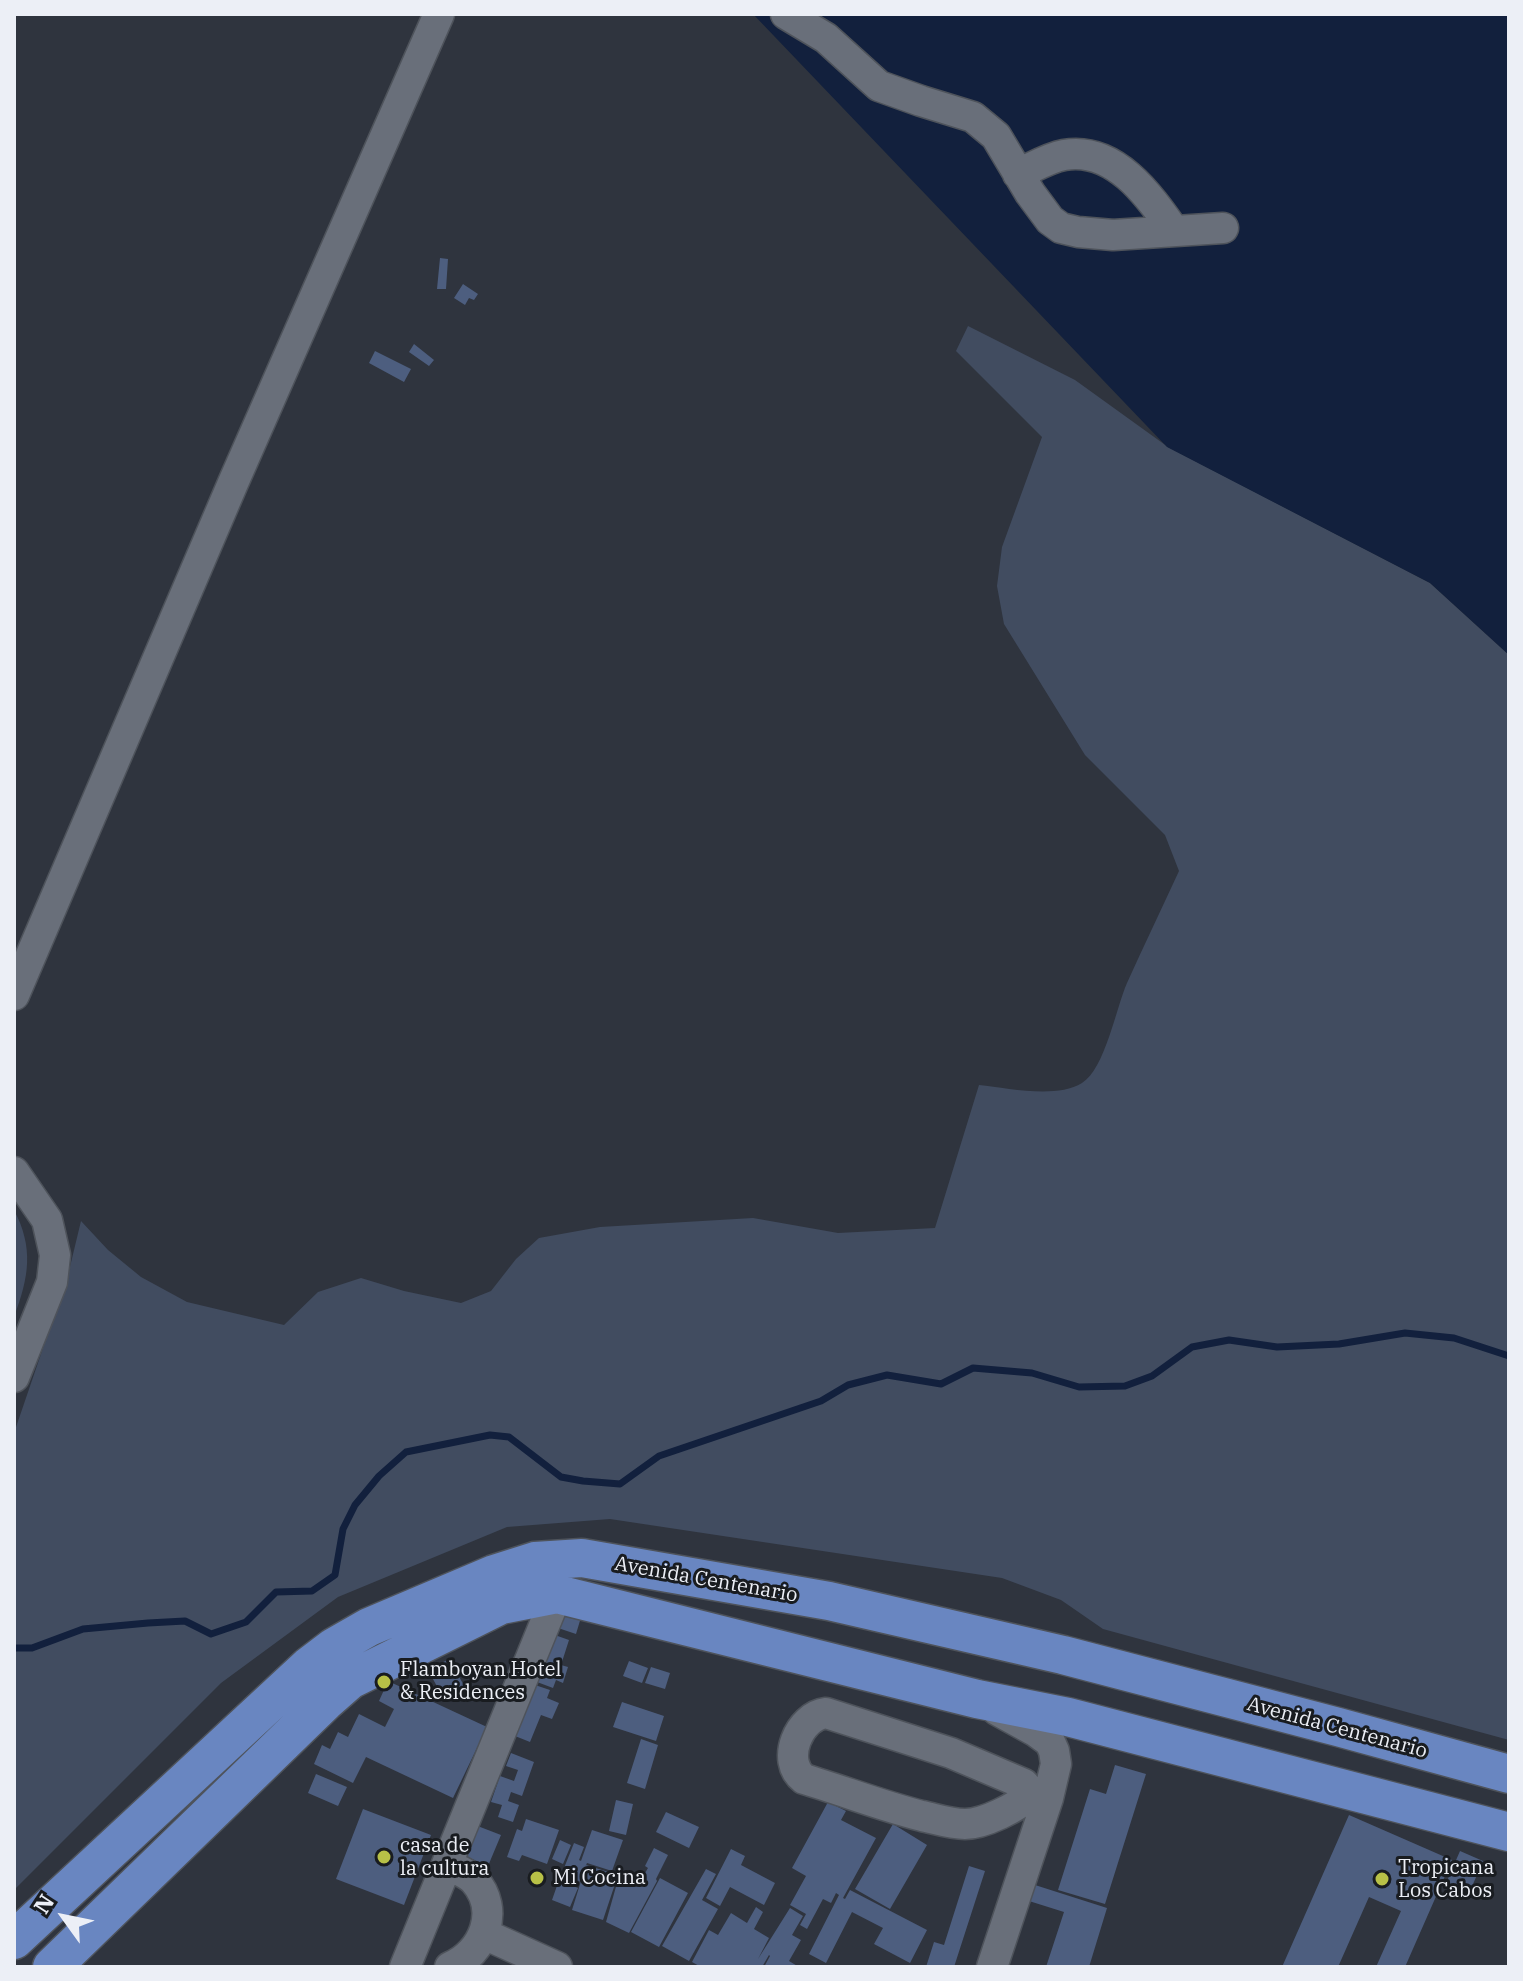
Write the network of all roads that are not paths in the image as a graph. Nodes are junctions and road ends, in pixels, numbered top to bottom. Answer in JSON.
{"nodes":[{"id":1,"x":439,"y":14,"type":"edge"},
{"id":2,"x":786,"y":14,"type":"edge"},
{"id":3,"x":1018,"y":174,"type":"junction"},
{"id":4,"x":1223,"y":228,"type":"dead end"},
{"id":5,"x":1174,"y":231,"type":"junction"},
{"id":6,"x":14,"y":995,"type":"edge"},
{"id":7,"x":14,"y":1172,"type":"edge"},
{"id":8,"x":14,"y":1377,"type":"edge"},
{"id":9,"x":557,"y":1594,"type":"junction"},
{"id":10,"x":977,"y":1699,"type":"junction"},
{"id":11,"x":1509,"y":1774,"type":"edge"},
{"id":12,"x":1039,"y":1796,"type":"junction"},
{"id":13,"x":1509,"y":1832,"type":"edge"},
{"id":14,"x":447,"y":1864,"type":"junction"},
{"id":15,"x":484,"y":1934,"type":"junction"},
{"id":16,"x":14,"y":1940,"type":"edge"},
{"id":17,"x":409,"y":1966,"type":"edge"},
{"id":18,"x":52,"y":1967,"type":"edge"},
{"id":19,"x":450,"y":1967,"type":"edge"},
{"id":20,"x":557,"y":1967,"type":"edge"},
{"id":21,"x":992,"y":1967,"type":"edge"}],
"edges":[{"from":1,"to":6,"type":"street"},
{"from":2,"to":3,"type":"street"},
{"from":3,"to":5,"type":"street"},
{"from":3,"to":5,"type":"street"},
{"from":4,"to":5,"type":"street"},
{"from":7,"to":8,"type":"street"},
{"from":9,"to":10,"type":"main road"},
{"from":9,"to":14,"type":"street"},
{"from":9,"to":18,"type":"main road"},
{"from":10,"to":12,"type":"street"},
{"from":10,"to":13,"type":"main road"},
{"from":11,"to":16,"type":"main road","name":"Avenida Centenario"},
{"from":12,"to":12,"type":"street"},
{"from":12,"to":21,"type":"street"},
{"from":14,"to":15,"type":"street"},
{"from":14,"to":17,"type":"street"},
{"from":15,"to":19,"type":"street"},
{"from":15,"to":20,"type":"street"}]}
